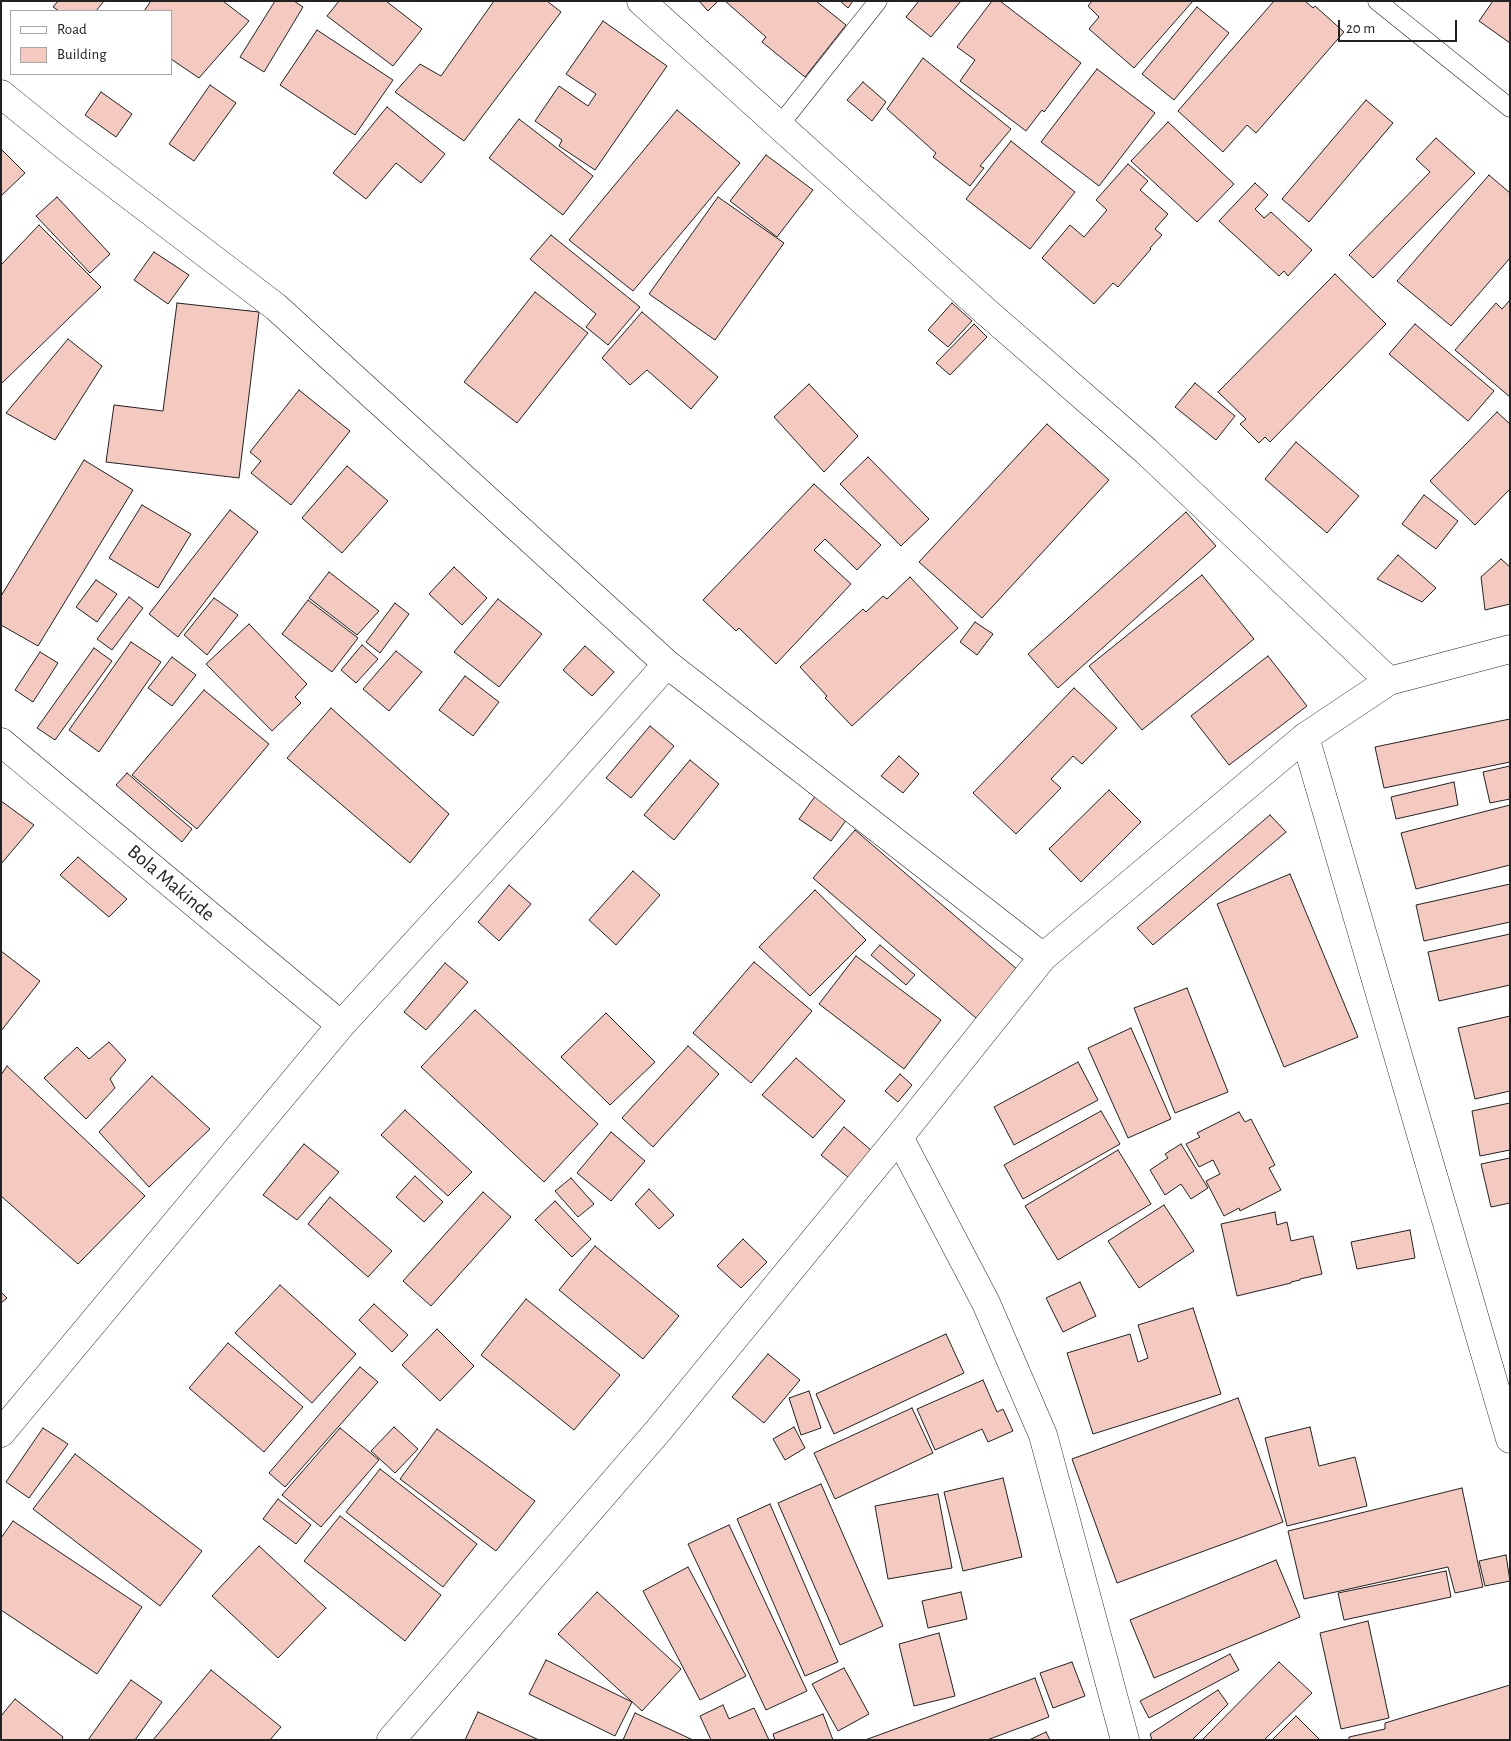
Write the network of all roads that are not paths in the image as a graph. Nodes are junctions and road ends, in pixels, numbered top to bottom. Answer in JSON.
{"nodes":[{"id":1,"x":641,"y":1,"type":"edge"},
{"id":2,"x":878,"y":1,"type":"edge"},
{"id":3,"x":1377,"y":1,"type":"edge"},
{"id":4,"x":1,"y":94,"type":"edge"},
{"id":5,"x":1510,"y":108,"type":"edge"},
{"id":6,"x":779,"y":126,"type":"junction"},
{"id":7,"x":1510,"y":649,"type":"edge"},
{"id":8,"x":667,"y":664,"type":"junction"},
{"id":9,"x":1389,"y":681,"type":"junction"},
{"id":10,"x":1305,"y":736,"type":"junction"},
{"id":11,"x":1,"y":742,"type":"edge"},
{"id":12,"x":1043,"y":957,"type":"junction"},
{"id":13,"x":342,"y":1025,"type":"junction"},
{"id":14,"x":899,"y":1138,"type":"junction"},
{"id":15,"x":1,"y":1433,"type":"edge"},
{"id":16,"x":1510,"y":1439,"type":"edge"},
{"id":17,"x":391,"y":1740,"type":"edge"},
{"id":18,"x":1124,"y":1740,"type":"edge"}],
"edges":[{"from":1,"to":6,"type":"street"},
{"from":2,"to":6,"type":"lane"},
{"from":3,"to":5,"type":"lane"},
{"from":4,"to":8,"type":"street"},
{"from":6,"to":9,"type":"street"},
{"from":7,"to":9,"type":"street"},
{"from":8,"to":12,"type":"street"},
{"from":8,"to":13,"type":"street"},
{"from":9,"to":10,"type":"street"},
{"from":10,"to":12,"type":"street"},
{"from":10,"to":16,"type":"street"},
{"from":11,"to":13,"type":"street","name":"Bola Makinde"},
{"from":12,"to":14,"type":"street"},
{"from":13,"to":15,"type":"street"},
{"from":14,"to":17,"type":"street"},
{"from":14,"to":18,"type":"street"}]}
